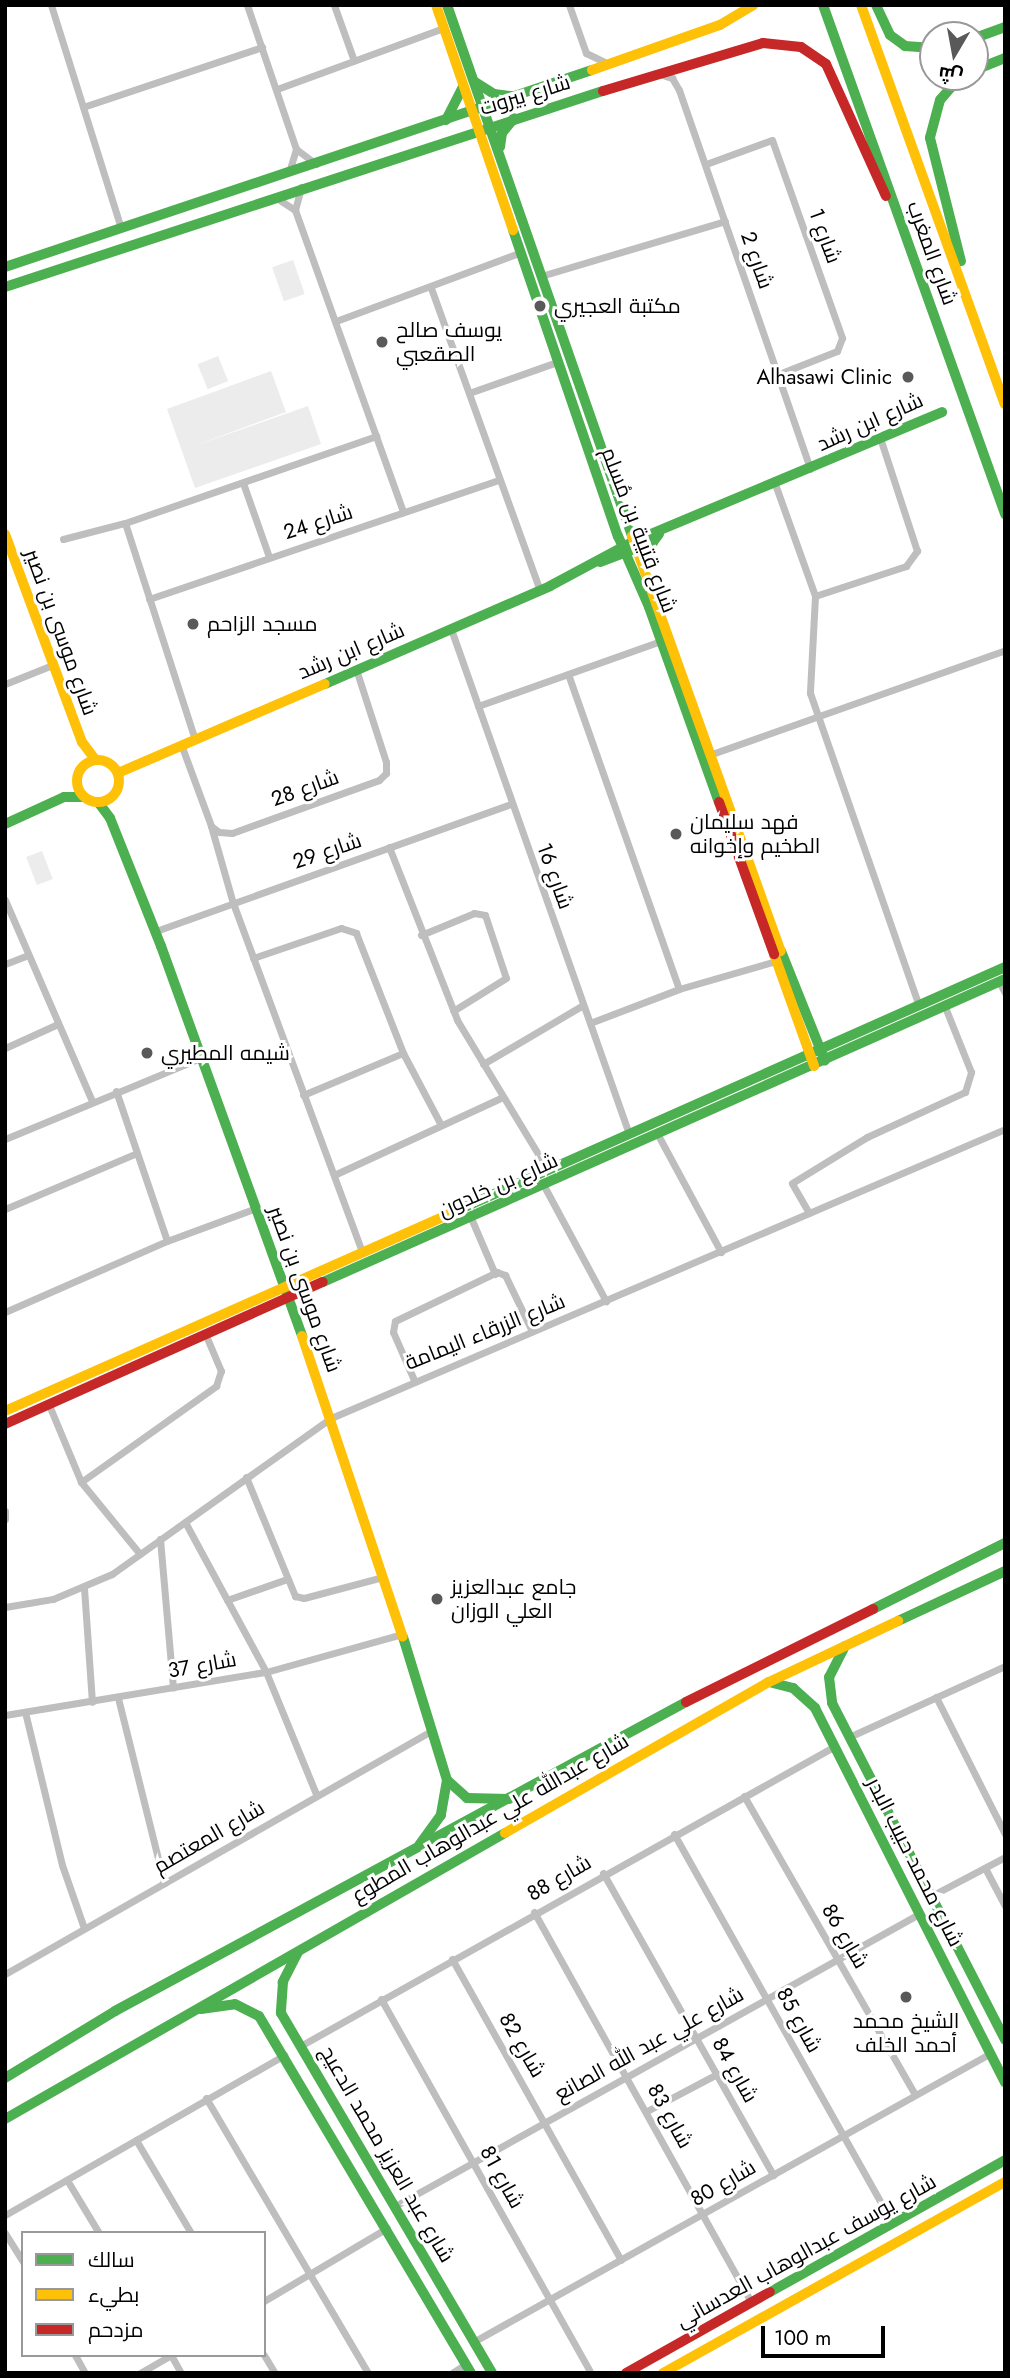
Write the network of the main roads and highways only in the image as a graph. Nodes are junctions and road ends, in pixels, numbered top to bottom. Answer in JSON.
{"nodes":[{"id":1,"x":436,"y":5,"type":"edge"},
{"id":2,"x":447,"y":5,"type":"edge"},
{"id":3,"x":752,"y":5,"type":"edge"},
{"id":4,"x":823,"y":5,"type":"edge"},
{"id":5,"x":862,"y":5,"type":"edge"},
{"id":6,"x":876,"y":5,"type":"edge"},
{"id":7,"x":919,"y":48,"type":"edge"},
{"id":8,"x":461,"y":80,"type":"junction"},
{"id":9,"x":475,"y":82,"type":"junction"},
{"id":10,"x":950,"y":91,"type":"edge"},
{"id":11,"x":518,"y":95,"type":"junction"},
{"id":12,"x":484,"y":107,"type":"junction"},
{"id":13,"x":472,"y":112,"type":"junction"},
{"id":14,"x":514,"y":117,"type":"junction"},
{"id":15,"x":446,"y":120,"type":"junction"},
{"id":16,"x":490,"y":126,"type":"junction"},
{"id":17,"x":478,"y":130,"type":"junction"},
{"id":18,"x":451,"y":138,"type":"junction"},
{"id":19,"x":485,"y":152,"type":"junction"},
{"id":20,"x":501,"y":158,"type":"junction"},
{"id":21,"x":202,"y":201,"type":"junction"},
{"id":22,"x":207,"y":218,"type":"junction"},
{"id":23,"x":108,"y":233,"type":"junction"},
{"id":24,"x":5,"y":267,"type":"edge"},
{"id":25,"x":44,"y":274,"type":"junction"},
{"id":26,"x":923,"y":285,"type":"junction"},
{"id":27,"x":5,"y":287,"type":"edge"},
{"id":28,"x":980,"y":336,"type":"junction"},
{"id":29,"x":1005,"y":404,"type":"edge"},
{"id":30,"x":942,"y":412,"type":"dead end"},
{"id":31,"x":1005,"y":514,"type":"edge"},
{"id":32,"x":6,"y":541,"type":"edge"},
{"id":33,"x":636,"y":545,"type":"junction"},
{"id":34,"x":624,"y":551,"type":"junction"},
{"id":35,"x":82,"y":742,"type":"junction"},
{"id":36,"x":706,"y":755,"type":"junction"},
{"id":37,"x":95,"y":759,"type":"junction"},
{"id":38,"x":81,"y":766,"type":"junction"},
{"id":39,"x":118,"y":773,"type":"junction"},
{"id":40,"x":76,"y":780,"type":"junction"},
{"id":41,"x":64,"y":797,"type":"junction"},
{"id":42,"x":84,"y":797,"type":"junction"},
{"id":43,"x":111,"y":797,"type":"junction"},
{"id":44,"x":98,"y":802,"type":"junction"},
{"id":45,"x":110,"y":818,"type":"junction"},
{"id":46,"x":5,"y":824,"type":"edge"},
{"id":47,"x":1005,"y":967,"type":"edge"},
{"id":48,"x":1002,"y":981,"type":"edge"},
{"id":49,"x":814,"y":1052,"type":"junction"},
{"id":50,"x":825,"y":1061,"type":"junction"},
{"id":51,"x":814,"y":1066,"type":"junction"},
{"id":52,"x":284,"y":1287,"type":"junction"},
{"id":53,"x":288,"y":1299,"type":"junction"},
{"id":54,"x":5,"y":1411,"type":"edge"},
{"id":55,"x":5,"y":1424,"type":"edge"},
{"id":56,"x":1005,"y":1543,"type":"edge"},
{"id":57,"x":1005,"y":1572,"type":"edge"},
{"id":58,"x":845,"y":1646,"type":"junction"},
{"id":59,"x":769,"y":1682,"type":"junction"},
{"id":60,"x":832,"y":1703,"type":"junction"},
{"id":61,"x":815,"y":1708,"type":"junction"},
{"id":62,"x":447,"y":1780,"type":"junction"},
{"id":63,"x":878,"y":1796,"type":"junction"},
{"id":64,"x":510,"y":1799,"type":"junction"},
{"id":65,"x":863,"y":1802,"type":"junction"},
{"id":66,"x":890,"y":1818,"type":"junction"},
{"id":67,"x":875,"y":1824,"type":"junction"},
{"id":68,"x":419,"y":1845,"type":"junction"},
{"id":69,"x":299,"y":1951,"type":"junction"},
{"id":70,"x":966,"y":1965,"type":"junction"},
{"id":71,"x":950,"y":1975,"type":"junction"},
{"id":72,"x":978,"y":1989,"type":"junction"},
{"id":73,"x":960,"y":1994,"type":"junction"},
{"id":74,"x":201,"y":2008,"type":"junction"},
{"id":75,"x":284,"y":2018,"type":"junction"},
{"id":76,"x":268,"y":2029,"type":"junction"},
{"id":77,"x":1005,"y":2040,"type":"edge"},
{"id":78,"x":5,"y":2077,"type":"edge"},
{"id":79,"x":1005,"y":2083,"type":"edge"},
{"id":80,"x":340,"y":2110,"type":"junction"},
{"id":81,"x":5,"y":2119,"type":"edge"},
{"id":82,"x":324,"y":2119,"type":"junction"},
{"id":83,"x":353,"y":2132,"type":"junction"},
{"id":84,"x":335,"y":2137,"type":"junction"},
{"id":85,"x":1003,"y":2163,"type":"edge"},
{"id":86,"x":1005,"y":2182,"type":"edge"},
{"id":87,"x":436,"y":2277,"type":"junction"},
{"id":88,"x":421,"y":2285,"type":"junction"},
{"id":89,"x":448,"y":2298,"type":"junction"},
{"id":90,"x":432,"y":2305,"type":"junction"},
{"id":91,"x":684,"y":2340,"type":"junction"},
{"id":92,"x":662,"y":2353,"type":"junction"},
{"id":93,"x":694,"y":2355,"type":"junction"},
{"id":94,"x":469,"y":2368,"type":"edge"},
{"id":95,"x":667,"y":2371,"type":"edge"},
{"id":96,"x":492,"y":2373,"type":"edge"},
{"id":97,"x":626,"y":2373,"type":"edge"}],
"edges":[{"from":1,"to":8,"type":"main road","name":"شارع قتيبة بن مُسلم"},
{"from":2,"to":9,"type":"main road","name":"شارع قتيبة بن مُسلم"},
{"from":3,"to":11,"type":"main road","name":"شارع بيروت"},
{"from":4,"to":26,"type":"main road","name":"شارع المغرب"},
{"from":5,"to":28,"type":"main road","name":"شارع المغرب"},
{"from":6,"to":7,"type":"main road"},
{"from":8,"to":13,"type":"main road","name":"شارع قتيبة بن مُسلم"},
{"from":8,"to":15,"type":"main road"},
{"from":9,"to":11,"type":"main road"},
{"from":9,"to":12,"type":"main road","name":"شارع قتيبة بن مُسلم"},
{"from":10,"to":28,"type":"main road"},
{"from":11,"to":12,"type":"main road","name":"شارع بيروت"},
{"from":12,"to":13,"type":"main road","name":"شارع بيروت"},
{"from":12,"to":16,"type":"main road","name":"شارع قتيبة بن مُسلم"},
{"from":13,"to":15,"type":"main road","name":"شارع بيروت"},
{"from":13,"to":17,"type":"main road","name":"شارع قتيبة بن مُسلم"},
{"from":14,"to":16,"type":"main road","name":"شارع بيروت"},
{"from":14,"to":20,"type":"main road"},
{"from":14,"to":26,"type":"main road","name":"شارع بيروت"},
{"from":15,"to":21,"type":"main road","name":"شارع بيروت"},
{"from":16,"to":17,"type":"main road","name":"شارع بيروت"},
{"from":16,"to":20,"type":"main road","name":"شارع قتيبة بن مُسلم"},
{"from":17,"to":18,"type":"main road","name":"شارع بيروت"},
{"from":17,"to":19,"type":"main road","name":"شارع قتيبة بن مُسلم"},
{"from":18,"to":19,"type":"main road"},
{"from":18,"to":22,"type":"main road","name":"شارع بيروت"},
{"from":19,"to":34,"type":"main road","name":"شارع قتيبة بن مُسلم"},
{"from":20,"to":33,"type":"main road","name":"شارع قتيبة بن مُسلم"},
{"from":21,"to":22,"type":"main road"},
{"from":21,"to":23,"type":"main road","name":"شارع بيروت"},
{"from":22,"to":25,"type":"main road","name":"شارع بيروت"},
{"from":23,"to":24,"type":"main road","name":"شارع بيروت"},
{"from":23,"to":25,"type":"main road"},
{"from":25,"to":27,"type":"main road","name":"شارع بيروت"},
{"from":26,"to":31,"type":"main road","name":"شارع المغرب"},
{"from":28,"to":29,"type":"main road","name":"شارع المغرب"},
{"from":30,"to":33,"type":"main road","name":"شارع ابن رشد"},
{"from":32,"to":35,"type":"main road","name":"شارع موسى بن نصير"},
{"from":33,"to":34,"type":"main road","name":"شارع ابن رشد"},
{"from":33,"to":36,"type":"main road","name":"شارع قتيبة بن مُسلم"},
{"from":34,"to":36,"type":"main road","name":"شارع قتيبة بن مُسلم"},
{"from":34,"to":39,"type":"main road","name":"شارع ابن رشد"},
{"from":35,"to":37,"type":"main road","name":"شارع موسى بن نصير"},
{"from":35,"to":38,"type":"main road","name":"شارع موسى بن نصير"},
{"from":36,"to":49,"type":"main road","name":"شارع قتيبة بن مُسلم"},
{"from":36,"to":49,"type":"main road","name":"شارع قتيبة بن مُسلم"},
{"from":37,"to":38,"type":"main road"},
{"from":37,"to":39,"type":"main road"},
{"from":38,"to":40,"type":"main road"},
{"from":39,"to":43,"type":"main road"},
{"from":40,"to":41,"type":"main road"},
{"from":40,"to":42,"type":"main road"},
{"from":41,"to":42,"type":"main road"},
{"from":41,"to":46,"type":"main road"},
{"from":42,"to":44,"type":"main road"},
{"from":43,"to":44,"type":"main road"},
{"from":43,"to":45,"type":"main road","name":"شارع موسى بن نصير"},
{"from":44,"to":45,"type":"main road","name":"شارع موسى بن نصير"},
{"from":45,"to":52,"type":"main road","name":"شارع موسى بن نصير"},
{"from":47,"to":49,"type":"main road","name":"شارع بن خلدون"},
{"from":48,"to":50,"type":"main road","name":"شارع بن خلدون"},
{"from":49,"to":50,"type":"main road","name":"شارع قتيبة بن مُسلم"},
{"from":49,"to":51,"type":"main road","name":"شارع قتيبة بن مُسلم"},
{"from":49,"to":52,"type":"main road","name":"شارع بن خلدون"},
{"from":50,"to":51,"type":"main road","name":"شارع بن خلدون"},
{"from":51,"to":53,"type":"main road","name":"شارع بن خلدون"},
{"from":52,"to":53,"type":"main road","name":"شارع موسى بن نصير"},
{"from":52,"to":54,"type":"main road","name":"شارع بن خلدون"},
{"from":53,"to":55,"type":"main road","name":"شارع بن خلدون"},
{"from":53,"to":62,"type":"main road","name":"شارع موسى بن نصير"},
{"from":56,"to":64,"type":"main road","name":"شارع عبدالله علي عبدالوهاب المطوع"},
{"from":57,"to":58,"type":"main road","name":"شارع عبدالله علي عبدالوهاب المطوع"},
{"from":58,"to":59,"type":"main road","name":"شارع عبدالله علي عبدالوهاب المطوع"},
{"from":58,"to":60,"type":"main road","name":"شارع محمد حبيب البدر"},
{"from":59,"to":61,"type":"main road","name":"شارع محمد حبيب البدر"},
{"from":59,"to":69,"type":"main road","name":"شارع عبدالله علي عبدالوهاب المطوع"},
{"from":60,"to":61,"type":"main road"},
{"from":60,"to":63,"type":"main road","name":"شارع محمد حبيب البدر"},
{"from":61,"to":65,"type":"main road","name":"شارع محمد حبيب البدر"},
{"from":62,"to":64,"type":"main road"},
{"from":62,"to":68,"type":"main road","name":"شارع موسى بن نصير"},
{"from":63,"to":65,"type":"main road"},
{"from":63,"to":66,"type":"main road","name":"شارع محمد حبيب البدر"},
{"from":64,"to":68,"type":"main road","name":"شارع عبدالله علي عبدالوهاب المطوع"},
{"from":65,"to":67,"type":"main road","name":"شارع محمد حبيب البدر"},
{"from":66,"to":67,"type":"main road"},
{"from":66,"to":70,"type":"main road","name":"شارع محمد حبيب البدر"},
{"from":67,"to":71,"type":"main road","name":"شارع محمد حبيب البدر"},
{"from":68,"to":78,"type":"main road","name":"شارع عبدالله علي عبدالوهاب المطوع"},
{"from":69,"to":74,"type":"main road","name":"شارع عبدالله علي عبدالوهاب المطوع"},
{"from":69,"to":75,"type":"main road"},
{"from":70,"to":71,"type":"main road"},
{"from":70,"to":72,"type":"main road","name":"شارع محمد حبيب البدر"},
{"from":71,"to":73,"type":"main road","name":"شارع محمد حبيب البدر"},
{"from":72,"to":73,"type":"main road"},
{"from":72,"to":77,"type":"main road","name":"شارع محمد حبيب البدر"},
{"from":73,"to":79,"type":"main road","name":"شارع محمد حبيب البدر"},
{"from":74,"to":76,"type":"main road","name":"شارع عبد العزيز محمد الدعيج"},
{"from":74,"to":81,"type":"main road","name":"شارع عبدالله علي عبدالوهاب المطوع"},
{"from":75,"to":76,"type":"main road"},
{"from":75,"to":80,"type":"main road","name":"شارع عبد العزيز محمد الدعيج"},
{"from":76,"to":82,"type":"main road","name":"شارع عبد العزيز محمد الدعيج"},
{"from":80,"to":82,"type":"main road"},
{"from":80,"to":83,"type":"main road","name":"شارع عبد العزيز محمد الدعيج"},
{"from":82,"to":84,"type":"main road","name":"شارع عبد العزيز محمد الدعيج"},
{"from":83,"to":84,"type":"main road"},
{"from":83,"to":87,"type":"main road","name":"شارع عبد العزيز محمد الدعيج"},
{"from":84,"to":88,"type":"main road","name":"شارع عبد العزيز محمد الدعيج"},
{"from":85,"to":91,"type":"main road","name":"شارع يوسف عبدالوهاب العدساني"},
{"from":86,"to":93,"type":"main road","name":"شارع يوسف عبدالوهاب العدساني"},
{"from":87,"to":88,"type":"main road"},
{"from":87,"to":89,"type":"main road","name":"شارع عبد العزيز محمد الدعيج"},
{"from":88,"to":90,"type":"main road","name":"شارع عبد العزيز محمد الدعيج"},
{"from":89,"to":90,"type":"main road"},
{"from":89,"to":96,"type":"main road","name":"شارع عبد العزيز محمد الدعيج"},
{"from":90,"to":94,"type":"main road","name":"شارع عبد العزيز محمد الدعيج"},
{"from":91,"to":92,"type":"main road","name":"شارع يوسف عبدالوهاب العدساني"},
{"from":91,"to":93,"type":"main road"},
{"from":92,"to":95,"type":"main road"},
{"from":92,"to":97,"type":"main road","name":"شارع يوسف عبدالوهاب العدساني"},
{"from":93,"to":95,"type":"main road","name":"شارع يوسف عبدالوهاب العدساني"}]}
